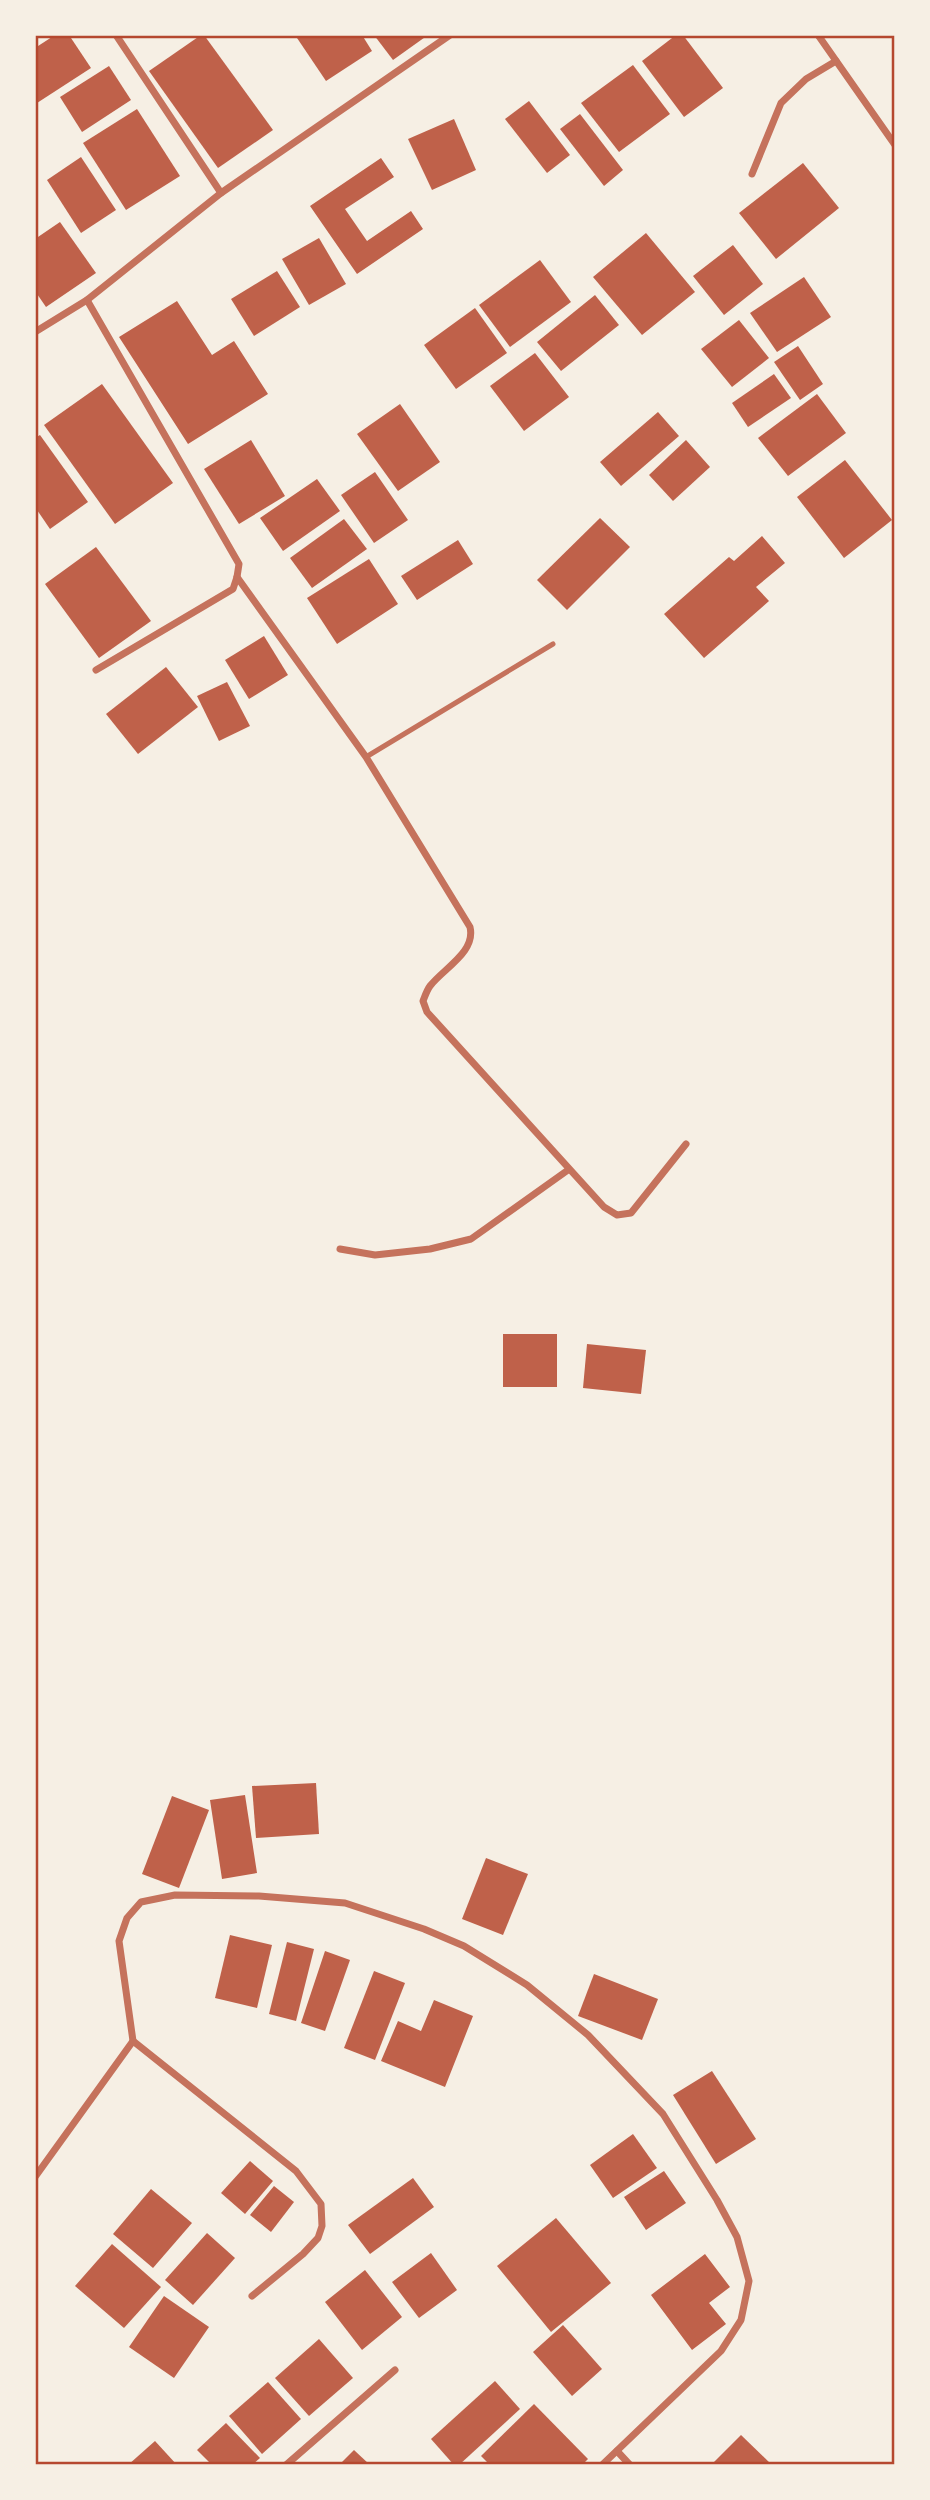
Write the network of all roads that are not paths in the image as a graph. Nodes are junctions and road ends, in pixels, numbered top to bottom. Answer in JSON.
{"nodes":[{"id":1,"x":116,"y":35,"type":"edge"},
{"id":2,"x":450,"y":35,"type":"edge"},
{"id":3,"x":818,"y":35,"type":"edge"},
{"id":4,"x":836,"y":61,"type":"junction"},
{"id":5,"x":895,"y":145,"type":"edge"},
{"id":6,"x":752,"y":174,"type":"dead end"},
{"id":7,"x":221,"y":193,"type":"junction"},
{"id":8,"x":86,"y":300,"type":"junction"},
{"id":9,"x":35,"y":332,"type":"edge"},
{"id":10,"x":237,"y":578,"type":"junction"},
{"id":11,"x":553,"y":644,"type":"dead end"},
{"id":12,"x":96,"y":670,"type":"dead end"},
{"id":13,"x":366,"y":757,"type":"junction"},
{"id":14,"x":686,"y":1144,"type":"dead end"},
{"id":15,"x":568,"y":1170,"type":"junction"},
{"id":16,"x":340,"y":1249,"type":"dead end"},
{"id":17,"x":134,"y":2042,"type":"junction"},
{"id":18,"x":35,"y":2177,"type":"edge"},
{"id":19,"x":252,"y":2296,"type":"dead end"},
{"id":20,"x":395,"y":2370,"type":"dead end"},
{"id":21,"x":617,"y":2451,"type":"junction"},
{"id":22,"x":286,"y":2465,"type":"edge"},
{"id":23,"x":602,"y":2465,"type":"edge"},
{"id":24,"x":630,"y":2465,"type":"edge"}],
"edges":[{"from":1,"to":7,"type":"street"},
{"from":2,"to":7,"type":"street"},
{"from":3,"to":4,"type":"street"},
{"from":4,"to":5,"type":"street"},
{"from":4,"to":6,"type":"street"},
{"from":7,"to":8,"type":"street"},
{"from":8,"to":9,"type":"street"},
{"from":8,"to":10,"type":"street"},
{"from":10,"to":12,"type":"street"},
{"from":10,"to":13,"type":"street"},
{"from":11,"to":13,"type":"lane"},
{"from":13,"to":15,"type":"street"},
{"from":14,"to":15,"type":"street"},
{"from":15,"to":16,"type":"street"},
{"from":17,"to":18,"type":"street"},
{"from":17,"to":19,"type":"street"},
{"from":17,"to":21,"type":"street"},
{"from":20,"to":22,"type":"street"},
{"from":21,"to":23,"type":"street"},
{"from":21,"to":24,"type":"street"}]}
